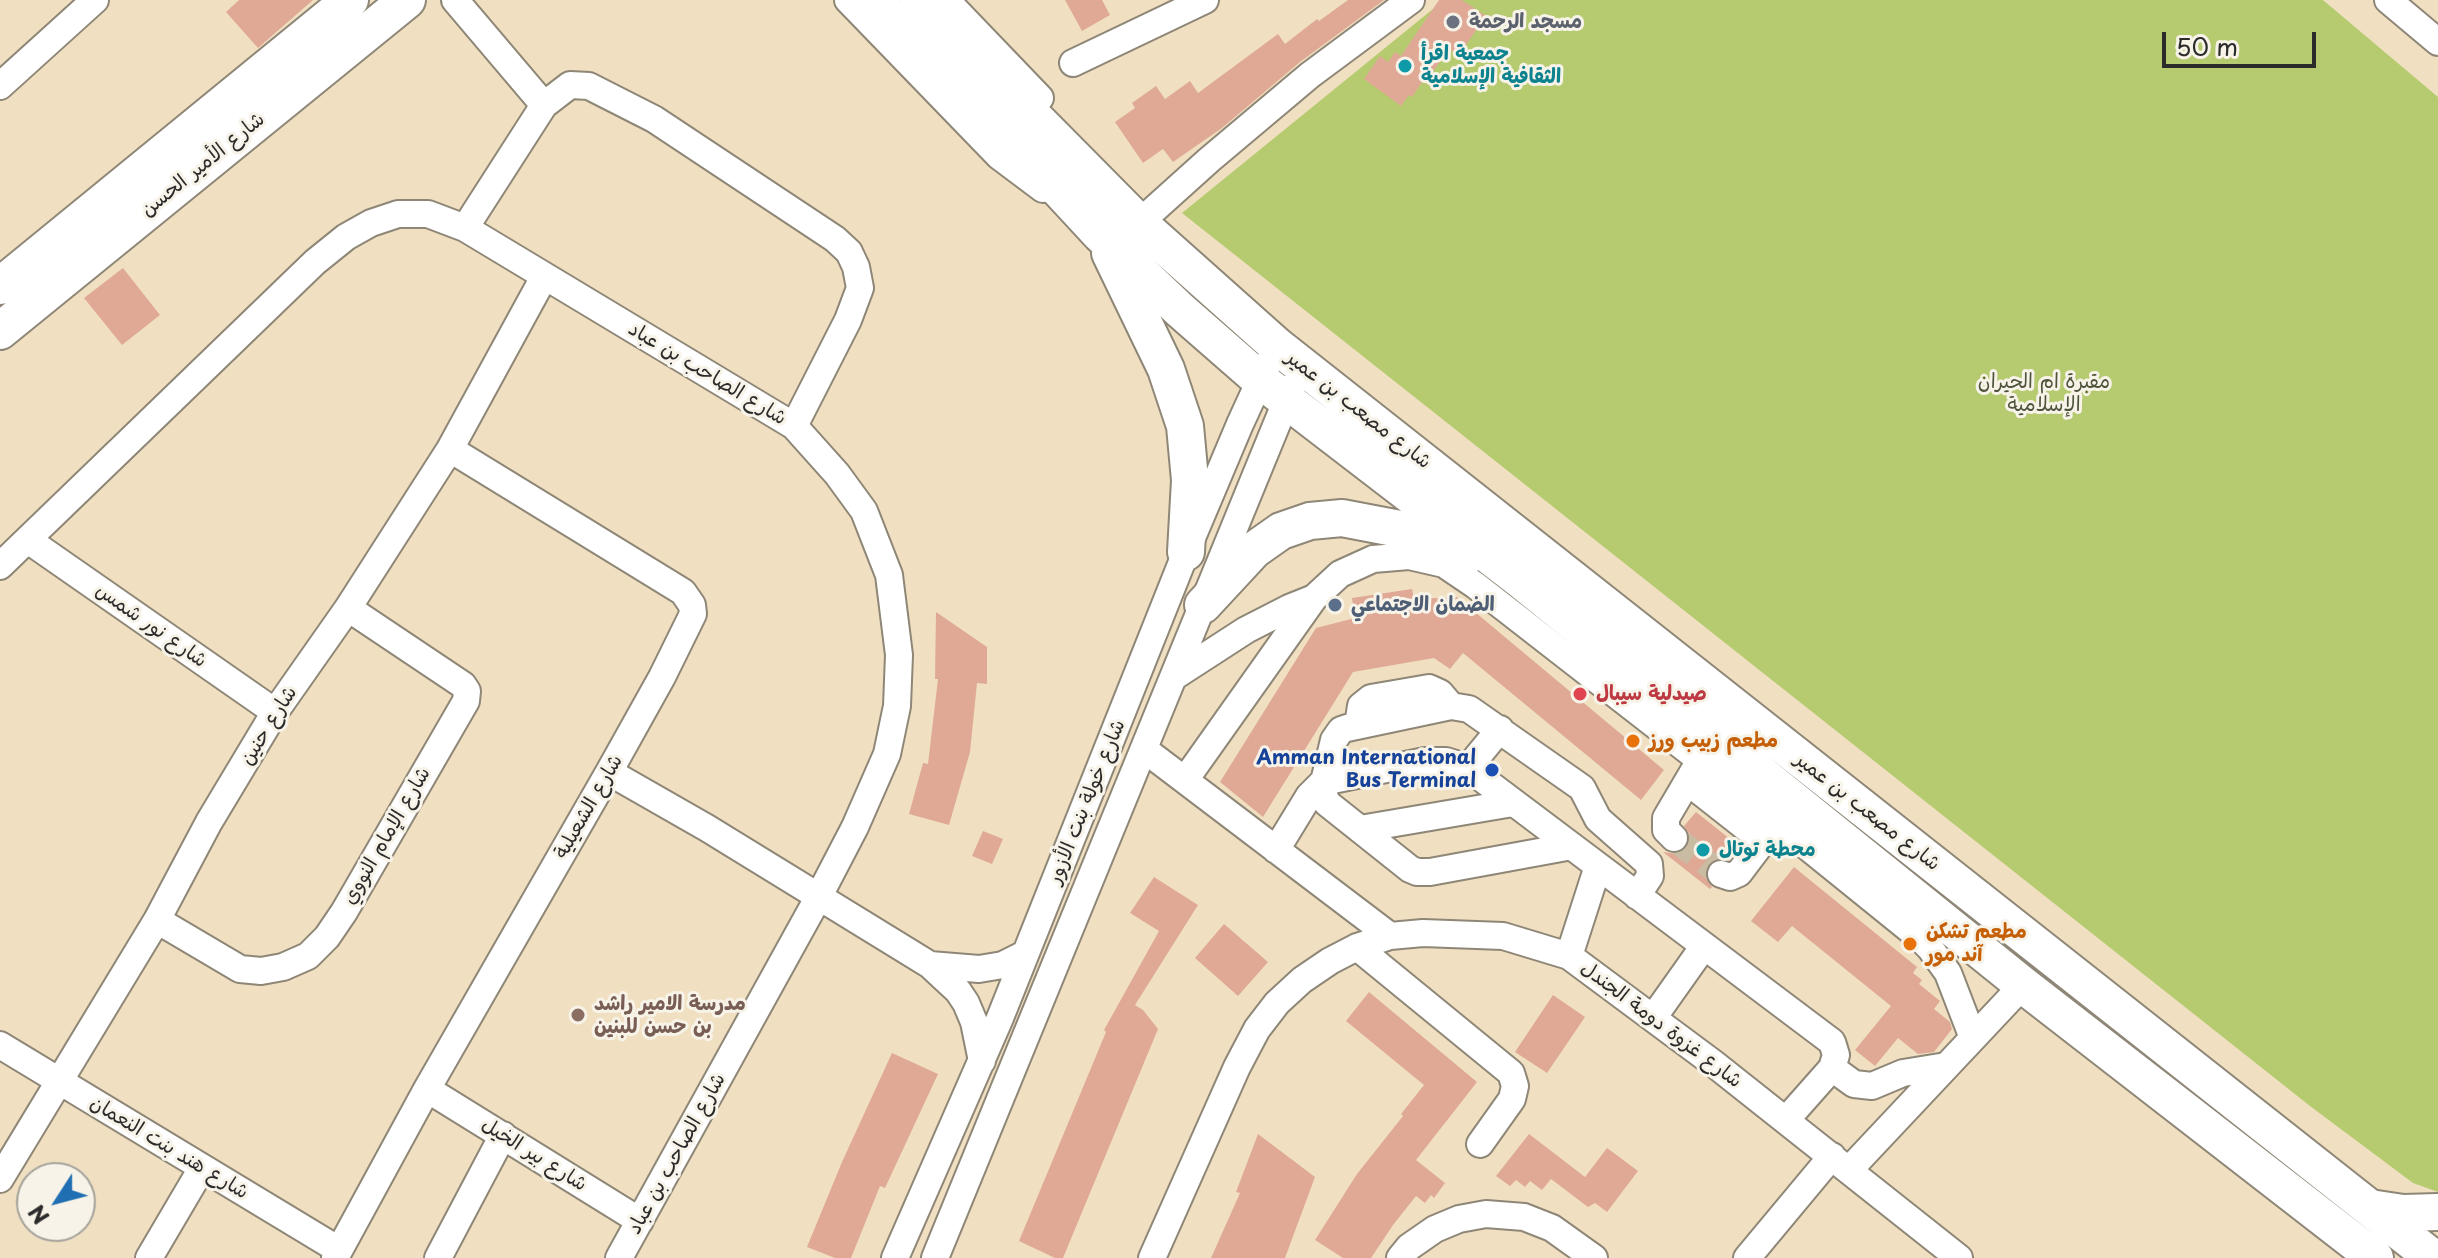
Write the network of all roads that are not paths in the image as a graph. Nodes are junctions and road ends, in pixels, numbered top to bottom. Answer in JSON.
{"nodes":[{"id":1,"x":95,"y":0,"type":"edge"},
{"id":2,"x":350,"y":0,"type":"edge"},
{"id":3,"x":407,"y":0,"type":"edge"},
{"id":4,"x":455,"y":0,"type":"edge"},
{"id":5,"x":848,"y":0,"type":"edge"},
{"id":6,"x":874,"y":0,"type":"edge"},
{"id":7,"x":918,"y":0,"type":"edge"},
{"id":8,"x":946,"y":0,"type":"edge"},
{"id":9,"x":1205,"y":0,"type":"edge"},
{"id":10,"x":1411,"y":0,"type":"edge"},
{"id":11,"x":2388,"y":0,"type":"edge"},
{"id":12,"x":2438,"y":42,"type":"edge"},
{"id":13,"x":1073,"y":63,"type":"dead end"},
{"id":14,"x":0,"y":86,"type":"edge"},
{"id":15,"x":544,"y":105,"type":"junction"},
{"id":16,"x":1130,"y":214,"type":"junction"},
{"id":17,"x":1093,"y":225,"type":"junction"},
{"id":18,"x":465,"y":228,"type":"junction"},
{"id":19,"x":544,"y":277,"type":"junction"},
{"id":20,"x":0,"y":286,"type":"edge"},
{"id":21,"x":0,"y":331,"type":"edge"},
{"id":22,"x":1291,"y":357,"type":"junction"},
{"id":23,"x":1273,"y":389,"type":"junction"},
{"id":24,"x":794,"y":426,"type":"junction"},
{"id":25,"x":450,"y":449,"type":"junction"},
{"id":26,"x":28,"y":540,"type":"junction"},
{"id":27,"x":1186,"y":552,"type":"junction"},
{"id":28,"x":0,"y":566,"type":"edge"},
{"id":29,"x":1518,"y":578,"type":"junction"},
{"id":30,"x":1314,"y":598,"type":"junction"},
{"id":31,"x":1203,"y":605,"type":"junction"},
{"id":32,"x":348,"y":608,"type":"junction"},
{"id":33,"x":1175,"y":676,"type":"junction"},
{"id":34,"x":275,"y":712,"type":"junction"},
{"id":35,"x":1500,"y":729,"type":"junction"},
{"id":36,"x":1145,"y":750,"type":"junction"},
{"id":37,"x":1698,"y":758,"type":"junction"},
{"id":38,"x":1468,"y":768,"type":"junction"},
{"id":39,"x":609,"y":772,"type":"junction"},
{"id":40,"x":1185,"y":780,"type":"junction"},
{"id":41,"x":1323,"y":782,"type":"junction"},
{"id":42,"x":1513,"y":803,"type":"junction"},
{"id":43,"x":1784,"y":826,"type":"junction"},
{"id":44,"x":1360,"y":829,"type":"junction"},
{"id":45,"x":1674,"y":838,"type":"dead end"},
{"id":46,"x":1572,"y":846,"type":"junction"},
{"id":47,"x":1276,"y":850,"type":"junction"},
{"id":48,"x":1598,"y":866,"type":"junction"},
{"id":49,"x":1721,"y":874,"type":"dead end"},
{"id":50,"x":1637,"y":896,"type":"junction"},
{"id":51,"x":818,"y":898,"type":"junction"},
{"id":52,"x":157,"y":920,"type":"junction"},
{"id":53,"x":1390,"y":936,"type":"junction"},
{"id":54,"x":1704,"y":946,"type":"junction"},
{"id":55,"x":1357,"y":947,"type":"junction"},
{"id":56,"x":1025,"y":954,"type":"junction"},
{"id":57,"x":1569,"y":956,"type":"junction"},
{"id":58,"x":930,"y":965,"type":"junction"},
{"id":59,"x":2023,"y":985,"type":"junction"},
{"id":60,"x":1653,"y":1018,"type":"junction"},
{"id":61,"x":1973,"y":1038,"type":"junction"},
{"id":62,"x":0,"y":1045,"type":"edge"},
{"id":63,"x":982,"y":1061,"type":"junction"},
{"id":64,"x":1946,"y":1066,"type":"junction"},
{"id":65,"x":1832,"y":1068,"type":"junction"},
{"id":66,"x":60,"y":1081,"type":"junction"},
{"id":67,"x":427,"y":1089,"type":"junction"},
{"id":68,"x":1786,"y":1120,"type":"junction"},
{"id":69,"x":503,"y":1135,"type":"junction"},
{"id":70,"x":1480,"y":1144,"type":"dead end"},
{"id":71,"x":1841,"y":1163,"type":"junction"},
{"id":72,"x":202,"y":1168,"type":"junction"},
{"id":73,"x":0,"y":1179,"type":"edge"},
{"id":74,"x":2370,"y":1208,"type":"junction"},
{"id":75,"x":2438,"y":1212,"type":"edge"},
{"id":76,"x":640,"y":1221,"type":"junction"},
{"id":77,"x":947,"y":1229,"type":"junction"},
{"id":78,"x":337,"y":1254,"type":"edge"},
{"id":79,"x":149,"y":1258,"type":"edge"},
{"id":80,"x":438,"y":1258,"type":"edge"},
{"id":81,"x":619,"y":1258,"type":"edge"},
{"id":82,"x":895,"y":1258,"type":"edge"},
{"id":83,"x":935,"y":1258,"type":"edge"},
{"id":84,"x":960,"y":1258,"type":"edge"},
{"id":85,"x":1152,"y":1258,"type":"edge"},
{"id":86,"x":1400,"y":1258,"type":"edge"},
{"id":87,"x":1594,"y":1258,"type":"edge"},
{"id":88,"x":1747,"y":1258,"type":"edge"},
{"id":89,"x":1959,"y":1258,"type":"edge"},
{"id":90,"x":2375,"y":1258,"type":"edge"},
{"id":91,"x":2433,"y":1258,"type":"edge"}],
"edges":[{"from":1,"to":14,"type":"street"},
{"from":2,"to":20,"type":"highway","name":"شارع الأمير الحسن"},
{"from":3,"to":21,"type":"highway","name":"شارع الأمير الحسن"},
{"from":4,"to":15,"type":"street"},
{"from":5,"to":17,"type":"street","name":"شارع مصعب بن عمير"},
{"from":6,"to":17,"type":"highway","name":"شارع مصعب بن عمير"},
{"from":7,"to":16,"type":"highway","name":"شارع مصعب بن عمير"},
{"from":8,"to":16,"type":"street","name":"شارع مصعب بن عمير"},
{"from":9,"to":13,"type":"street"},
{"from":10,"to":16,"type":"street"},
{"from":11,"to":12,"type":"street"},
{"from":15,"to":18,"type":"street"},
{"from":15,"to":24,"type":"street"},
{"from":16,"to":22,"type":"highway","name":"شارع مصعب بن عمير"},
{"from":17,"to":23,"type":"highway","name":"شارع مصعب بن عمير"},
{"from":17,"to":27,"type":"highway"},
{"from":18,"to":19,"type":"street","name":"شارع الصاحب بن عباد"},
{"from":18,"to":26,"type":"street","name":"شارع الصاحب بن عباد"},
{"from":19,"to":24,"type":"street","name":"شارع الصاحب بن عباد"},
{"from":19,"to":25,"type":"street","name":"شارع حنين"},
{"from":22,"to":23,"type":"street","name":"شارع خولة بنت الأزور"},
{"from":22,"to":74,"type":"highway","name":"شارع مصعب بن عمير"},
{"from":23,"to":27,"type":"street","name":"شارع خولة بنت الأزور"},
{"from":23,"to":29,"type":"highway","name":"شارع مصعب بن عمير"},
{"from":23,"to":31,"type":"street","name":"شارع خولة بنت الأزور"},
{"from":24,"to":51,"type":"street","name":"شارع الصاحب بن عباد"},
{"from":25,"to":32,"type":"street","name":"شارع حنين"},
{"from":25,"to":39,"type":"street","name":"شارع الشعيلية"},
{"from":26,"to":28,"type":"street","name":"شارع الصاحب بن عباد"},
{"from":26,"to":34,"type":"street","name":"شارع نور شمس"},
{"from":27,"to":56,"type":"street","name":"شارع خولة بنت الأزور"},
{"from":29,"to":31,"type":"highway"},
{"from":29,"to":37,"type":"highway","name":"شارع مصعب بن عمير"},
{"from":30,"to":33,"type":"street"},
{"from":30,"to":37,"type":"street"},
{"from":30,"to":40,"type":"street"},
{"from":31,"to":33,"type":"street","name":"شارع خولة بنت الأزور"},
{"from":32,"to":34,"type":"street","name":"شارع حنين"},
{"from":32,"to":52,"type":"street","name":"شارع الإمام النووي"},
{"from":33,"to":36,"type":"street","name":"شارع خولة بنت الأزور"},
{"from":34,"to":52,"type":"street","name":"شارع حنين"},
{"from":35,"to":38,"type":"street"},
{"from":35,"to":41,"type":"street"},
{"from":35,"to":50,"type":"street"},
{"from":36,"to":40,"type":"street"},
{"from":36,"to":77,"type":"street","name":"شارع خولة بنت الأزور"},
{"from":37,"to":43,"type":"highway","name":"شارع مصعب بن عمير"},
{"from":37,"to":43,"type":"street"},
{"from":37,"to":45,"type":"street"},
{"from":38,"to":41,"type":"street"},
{"from":38,"to":42,"type":"street"},
{"from":39,"to":51,"type":"street"},
{"from":39,"to":67,"type":"street","name":"شارع الشعيلية"},
{"from":40,"to":47,"type":"street"},
{"from":41,"to":44,"type":"street"},
{"from":41,"to":47,"type":"street"},
{"from":42,"to":44,"type":"street"},
{"from":42,"to":46,"type":"street"},
{"from":43,"to":49,"type":"street"},
{"from":43,"to":59,"type":"highway","name":"شارع مصعب بن عمير"},
{"from":43,"to":61,"type":"street"},
{"from":44,"to":46,"type":"street"},
{"from":46,"to":48,"type":"street"},
{"from":47,"to":53,"type":"street"},
{"from":48,"to":50,"type":"street"},
{"from":48,"to":57,"type":"street"},
{"from":50,"to":54,"type":"street"},
{"from":51,"to":58,"type":"street"},
{"from":51,"to":76,"type":"street","name":"شارع الصاحب بن عباد"},
{"from":52,"to":66,"type":"street","name":"شارع حنين"},
{"from":53,"to":55,"type":"street","name":"شارع غزوة دومة الجندل"},
{"from":53,"to":57,"type":"street","name":"شارع غزوة دومة الجندل"},
{"from":54,"to":60,"type":"street"},
{"from":54,"to":65,"type":"street"},
{"from":55,"to":70,"type":"street"},
{"from":55,"to":85,"type":"street","name":"شارع غزوة دومة الجندل"},
{"from":56,"to":58,"type":"street"},
{"from":56,"to":63,"type":"street","name":"شارع خولة بنت الأزور"},
{"from":57,"to":60,"type":"street","name":"شارع غزوة دومة الجندل"},
{"from":58,"to":63,"type":"street"},
{"from":59,"to":61,"type":"street"},
{"from":59,"to":90,"type":"highway","name":"شارع مصعب بن عمير"},
{"from":60,"to":68,"type":"street","name":"شارع غزوة دومة الجندل"},
{"from":61,"to":64,"type":"street"},
{"from":62,"to":66,"type":"street","name":"شارع هند بنت النعمان"},
{"from":63,"to":82,"type":"street","name":"شارع خولة بنت الأزور"},
{"from":64,"to":65,"type":"street"},
{"from":64,"to":71,"type":"street"},
{"from":65,"to":68,"type":"street"},
{"from":66,"to":72,"type":"street","name":"شارع هند بنت النعمان"},
{"from":66,"to":73,"type":"street","name":"شارع حنين"},
{"from":67,"to":69,"type":"street","name":"شارع بير الخيل"},
{"from":67,"to":78,"type":"street","name":"شارع الشعيلية"},
{"from":68,"to":71,"type":"street","name":"شارع غزوة دومة الجندل"},
{"from":69,"to":76,"type":"street","name":"شارع بير الخيل"},
{"from":69,"to":80,"type":"street"},
{"from":71,"to":88,"type":"street"},
{"from":71,"to":89,"type":"street","name":"شارع غزوة دومة الجندل"},
{"from":72,"to":78,"type":"street","name":"شارع هند بنت النعمان"},
{"from":72,"to":79,"type":"street"},
{"from":74,"to":75,"type":"highway"},
{"from":74,"to":91,"type":"highway","name":"شارع مصعب بن عمير"},
{"from":76,"to":81,"type":"street","name":"شارع الصاحب بن عباد"},
{"from":77,"to":83,"type":"street","name":"شارع خولة بنت الأزور"},
{"from":77,"to":84,"type":"street"},
{"from":86,"to":87,"type":"street"}]}
